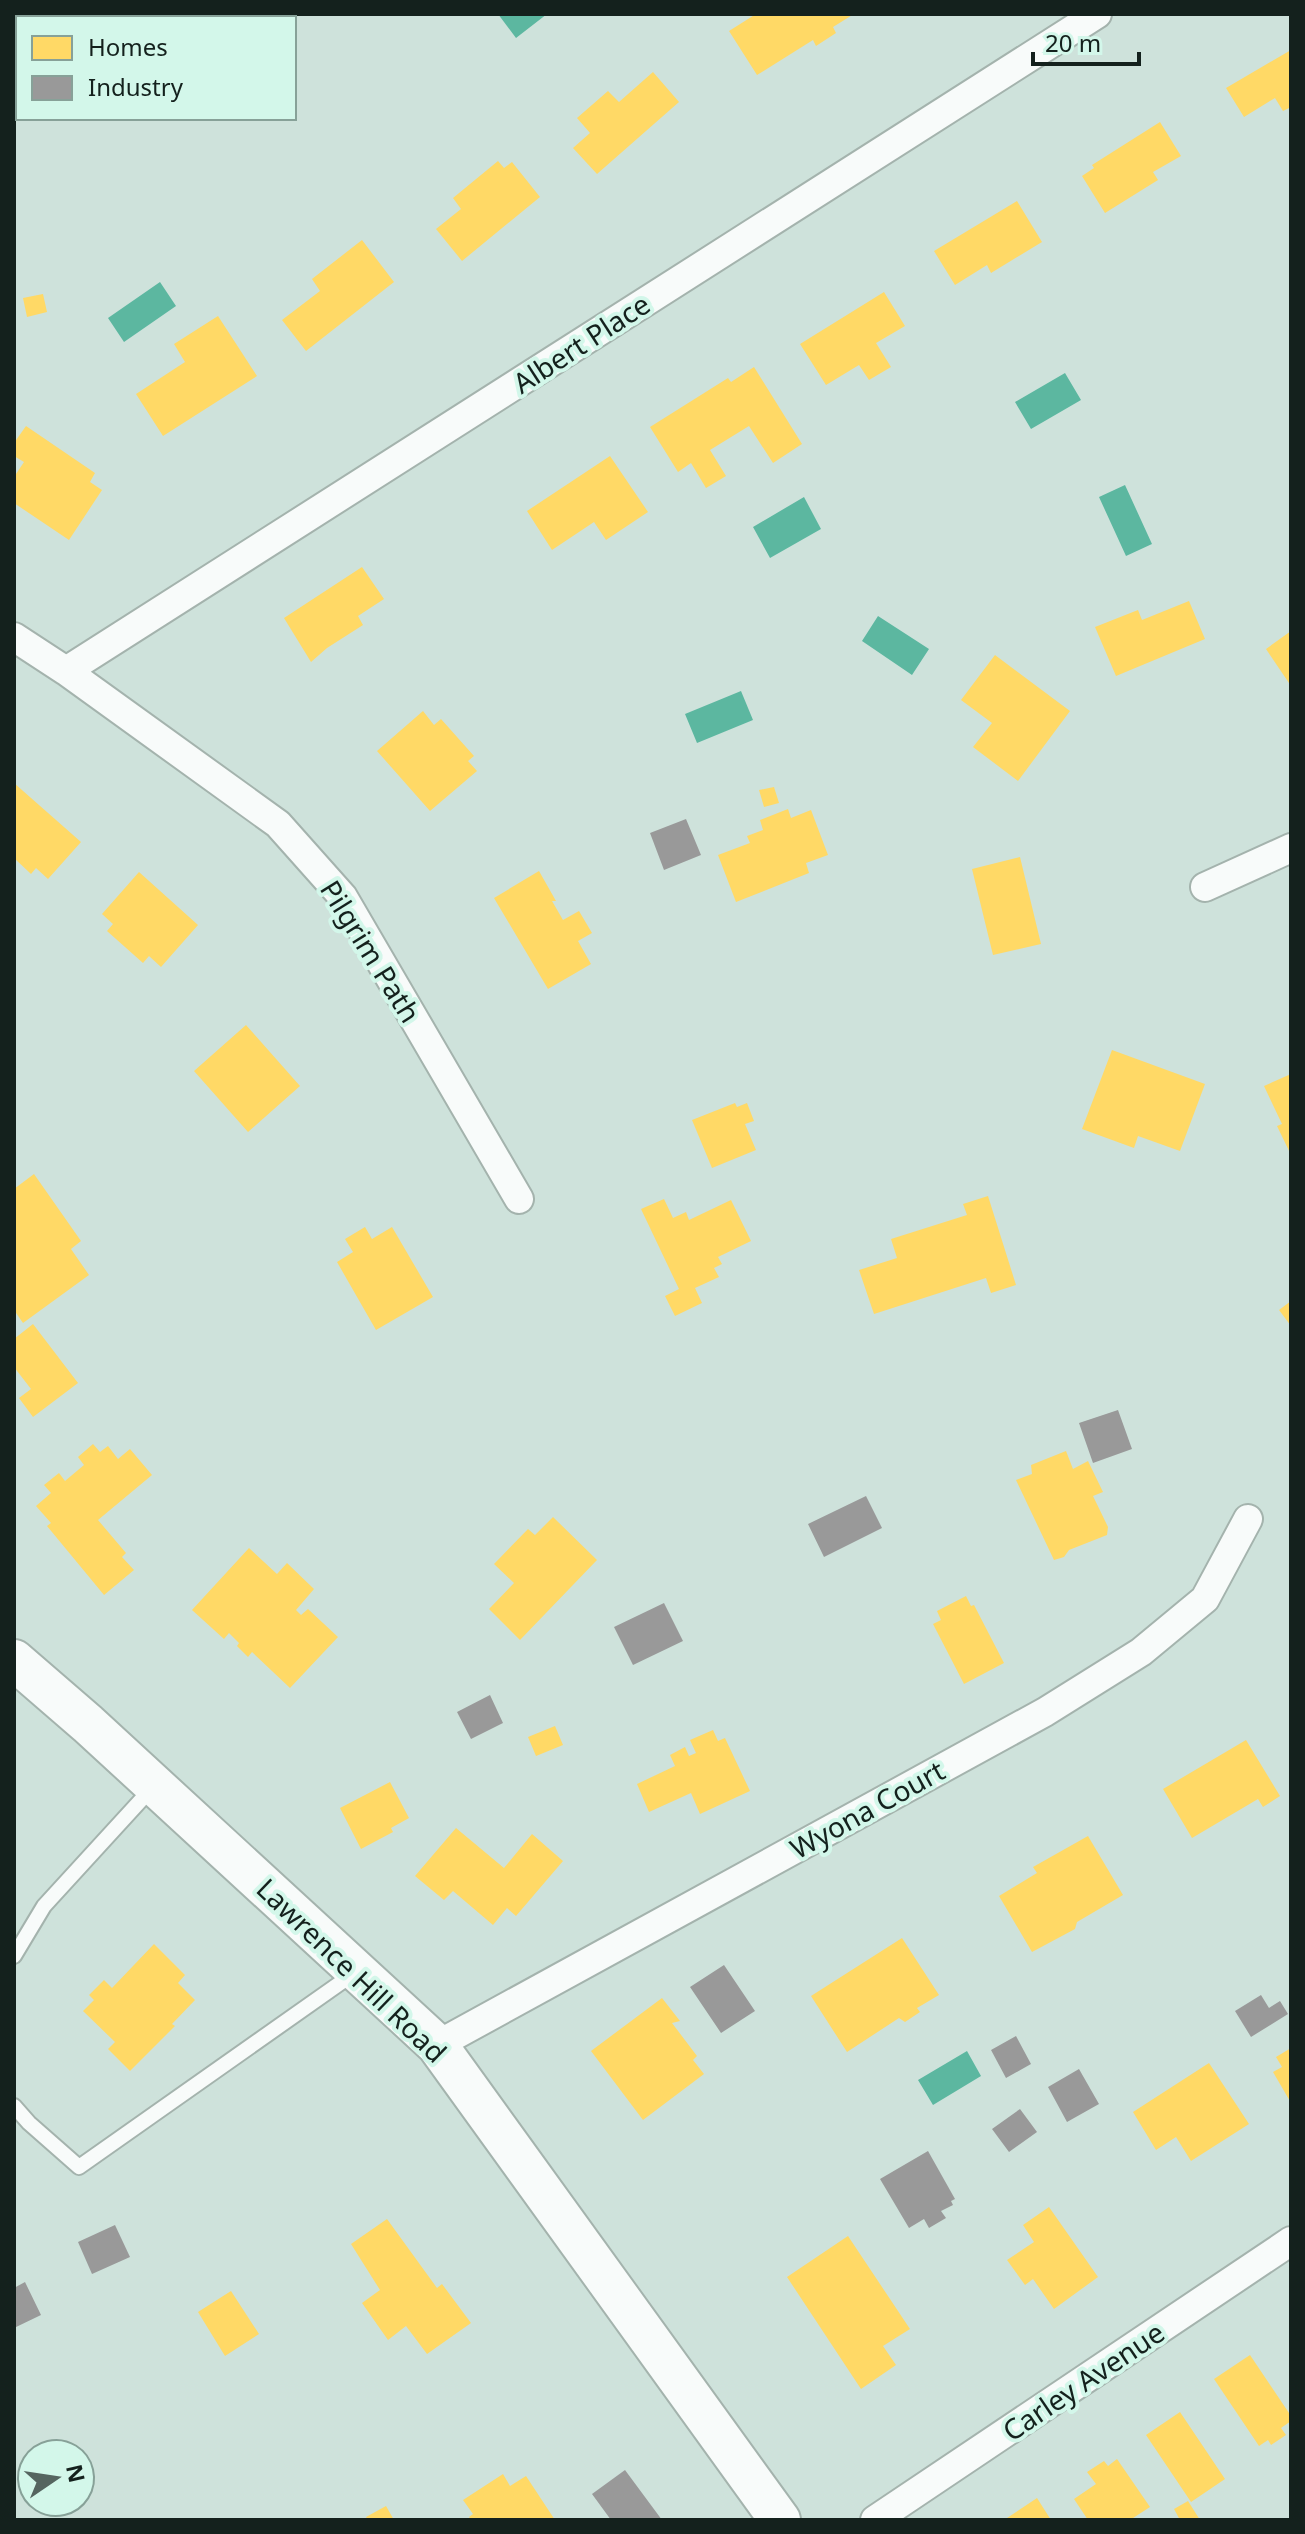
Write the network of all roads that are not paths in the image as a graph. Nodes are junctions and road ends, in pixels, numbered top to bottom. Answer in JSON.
{"nodes":[{"id":1,"x":1097,"y":14,"type":"edge"},
{"id":2,"x":14,"y":637,"type":"edge"},
{"id":3,"x":66,"y":671,"type":"junction"},
{"id":4,"x":1291,"y":848,"type":"edge"},
{"id":5,"x":1205,"y":887,"type":"dead end"},
{"id":6,"x":519,"y":1199,"type":"dead end"},
{"id":7,"x":1248,"y":1519,"type":"dead end"},
{"id":8,"x":14,"y":1660,"type":"edge"},
{"id":9,"x":155,"y":1785,"type":"junction"},
{"id":10,"x":14,"y":1956,"type":"edge"},
{"id":11,"x":357,"y":1971,"type":"junction"},
{"id":12,"x":437,"y":2045,"type":"junction"},
{"id":13,"x":14,"y":2106,"type":"edge"},
{"id":14,"x":1291,"y":2241,"type":"edge"},
{"id":15,"x":780,"y":2520,"type":"edge"},
{"id":16,"x":875,"y":2520,"type":"edge"}],
"edges":[{"from":1,"to":3,"type":"street","name":"Albert Place"},
{"from":2,"to":3,"type":"street","name":"Pilgrim Path"},
{"from":3,"to":6,"type":"street","name":"Pilgrim Path"},
{"from":4,"to":5,"type":"street"},
{"from":7,"to":12,"type":"street","name":"Wyona Court"},
{"from":8,"to":9,"type":"main road","name":"Lawrence Hill Road"},
{"from":9,"to":10,"type":"lane"},
{"from":9,"to":11,"type":"main road","name":"Lawrence Hill Road"},
{"from":11,"to":12,"type":"main road","name":"Lawrence Hill Road"},
{"from":11,"to":13,"type":"lane"},
{"from":12,"to":15,"type":"main road","name":"Lawrence Hill Road"},
{"from":14,"to":16,"type":"street","name":"Carley Avenue"}]}
